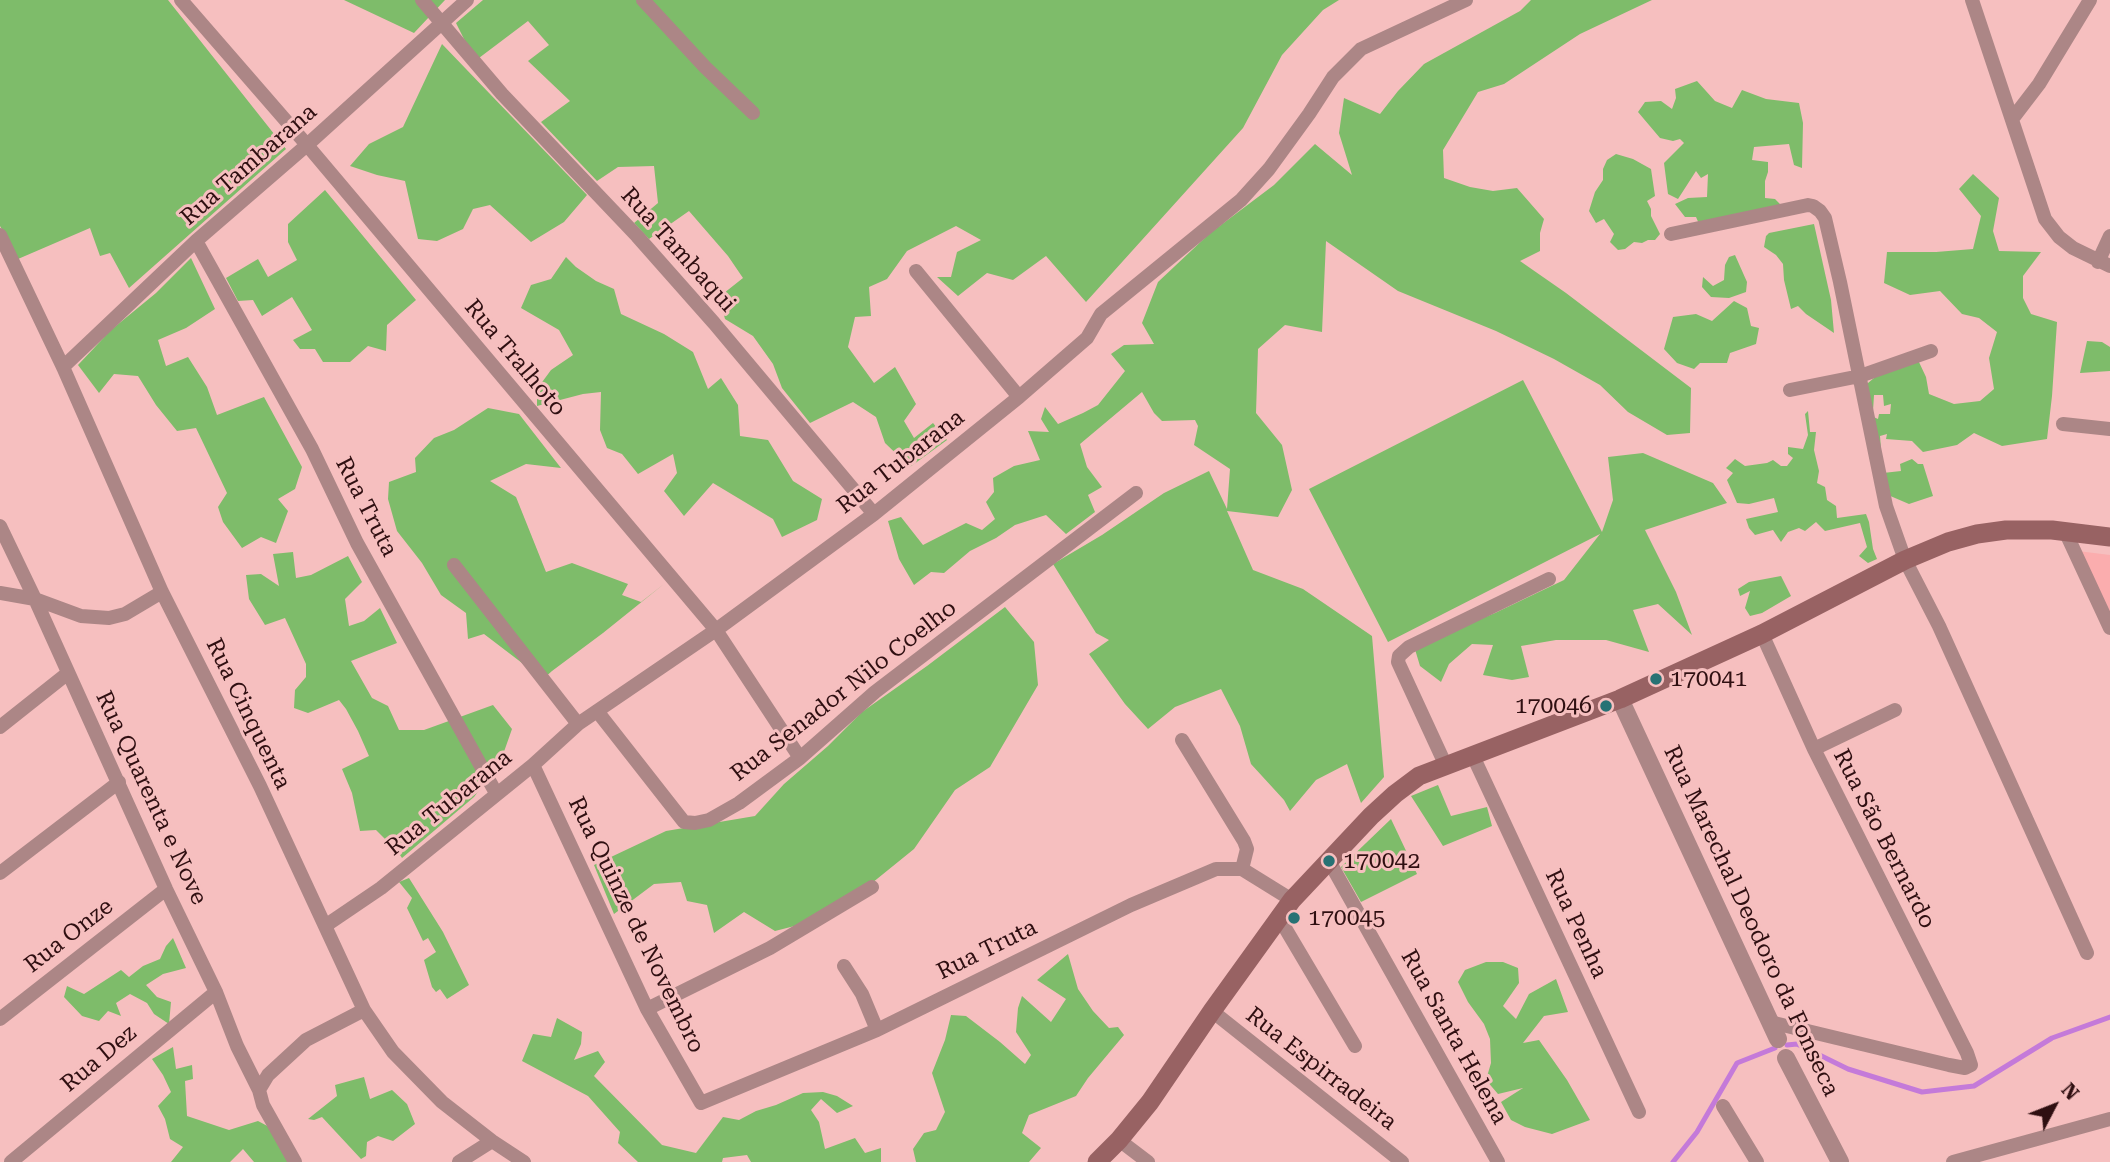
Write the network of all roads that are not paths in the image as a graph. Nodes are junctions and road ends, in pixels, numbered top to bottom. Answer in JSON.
{"nodes":[{"id":1,"x":181,"y":0,"type":"edge"},
{"id":2,"x":422,"y":0,"type":"edge"},
{"id":3,"x":467,"y":0,"type":"edge"},
{"id":4,"x":643,"y":0,"type":"edge"},
{"id":5,"x":1466,"y":0,"type":"edge"},
{"id":6,"x":1972,"y":0,"type":"edge"},
{"id":7,"x":2090,"y":0,"type":"edge"},
{"id":8,"x":442,"y":23,"type":"junction"},
{"id":9,"x":753,"y":113,"type":"dead end"},
{"id":10,"x":2013,"y":118,"type":"junction"},
{"id":11,"x":307,"y":145,"type":"junction"},
{"id":12,"x":1671,"y":234,"type":"dead end"},
{"id":13,"x":0,"y":235,"type":"edge"},
{"id":14,"x":2110,"y":236,"type":"edge"},
{"id":15,"x":196,"y":241,"type":"junction"},
{"id":16,"x":2104,"y":264,"type":"edge"},
{"id":17,"x":916,"y":271,"type":"dead end"},
{"id":18,"x":1931,"y":351,"type":"dead end"},
{"id":19,"x":63,"y":367,"type":"junction"},
{"id":20,"x":1860,"y":376,"type":"junction"},
{"id":21,"x":1790,"y":390,"type":"dead end"},
{"id":22,"x":1018,"y":397,"type":"junction"},
{"id":23,"x":2063,"y":424,"type":"dead end"},
{"id":24,"x":2110,"y":429,"type":"edge"},
{"id":25,"x":1136,"y":493,"type":"dead end"},
{"id":26,"x":874,"y":514,"type":"junction"},
{"id":27,"x":0,"y":526,"type":"edge"},
{"id":28,"x":2065,"y":531,"type":"junction"},
{"id":29,"x":2110,"y":537,"type":"edge"},
{"id":30,"x":1905,"y":560,"type":"junction"},
{"id":31,"x":454,"y":565,"type":"dead end"},
{"id":32,"x":1549,"y":579,"type":"dead end"},
{"id":33,"x":162,"y":592,"type":"junction"},
{"id":34,"x":0,"y":593,"type":"edge"},
{"id":35,"x":35,"y":599,"type":"junction"},
{"id":36,"x":2110,"y":628,"type":"edge"},
{"id":37,"x":716,"y":630,"type":"junction"},
{"id":38,"x":1762,"y":634,"type":"junction"},
{"id":39,"x":68,"y":673,"type":"junction"},
{"id":40,"x":1620,"y":699,"type":"junction"},
{"id":41,"x":1895,"y":710,"type":"dead end"},
{"id":42,"x":597,"y":711,"type":"junction"},
{"id":43,"x":578,"y":724,"type":"junction"},
{"id":44,"x":0,"y":727,"type":"edge"},
{"id":45,"x":1182,"y":740,"type":"dead end"},
{"id":46,"x":1814,"y":749,"type":"junction"},
{"id":47,"x":1473,"y":756,"type":"junction"},
{"id":48,"x":800,"y":758,"type":"junction"},
{"id":49,"x":533,"y":765,"type":"junction"},
{"id":50,"x":1446,"y":766,"type":"junction"},
{"id":51,"x":119,"y":782,"type":"junction"},
{"id":52,"x":496,"y":793,"type":"junction"},
{"id":53,"x":1329,"y":861,"type":"junction"},
{"id":54,"x":1242,"y":869,"type":"junction"},
{"id":55,"x":0,"y":873,"type":"edge"},
{"id":56,"x":872,"y":887,"type":"dead end"},
{"id":57,"x":166,"y":889,"type":"junction"},
{"id":58,"x":1292,"y":900,"type":"junction"},
{"id":59,"x":1278,"y":916,"type":"junction"},
{"id":60,"x":325,"y":926,"type":"junction"},
{"id":61,"x":2087,"y":953,"type":"dead end"},
{"id":62,"x":844,"y":966,"type":"dead end"},
{"id":63,"x":216,"y":992,"type":"junction"},
{"id":64,"x":647,"y":1009,"type":"junction"},
{"id":65,"x":364,"y":1010,"type":"junction"},
{"id":66,"x":1212,"y":1011,"type":"junction"},
{"id":67,"x":0,"y":1019,"type":"edge"},
{"id":68,"x":877,"y":1030,"type":"junction"},
{"id":69,"x":1774,"y":1031,"type":"junction"},
{"id":70,"x":1355,"y":1046,"type":"dead end"},
{"id":71,"x":1786,"y":1058,"type":"joint"},
{"id":72,"x":259,"y":1090,"type":"junction"},
{"id":73,"x":701,"y":1104,"type":"joint"},
{"id":74,"x":1723,"y":1106,"type":"dead end"},
{"id":75,"x":1639,"y":1112,"type":"dead end"},
{"id":76,"x":2110,"y":1119,"type":"edge"},
{"id":77,"x":1119,"y":1140,"type":"junction"},
{"id":78,"x":492,"y":1141,"type":"junction"},
{"id":79,"x":1989,"y":1157,"type":"edge"},
{"id":80,"x":11,"y":1162,"type":"edge"},
{"id":81,"x":295,"y":1162,"type":"edge"},
{"id":82,"x":459,"y":1162,"type":"edge"},
{"id":83,"x":524,"y":1162,"type":"edge"},
{"id":84,"x":1097,"y":1162,"type":"edge"},
{"id":85,"x":1148,"y":1162,"type":"edge"},
{"id":86,"x":1402,"y":1162,"type":"edge"},
{"id":87,"x":1497,"y":1162,"type":"edge"},
{"id":88,"x":1757,"y":1162,"type":"edge"},
{"id":89,"x":1840,"y":1162,"type":"edge"},
{"id":90,"x":1953,"y":1162,"type":"edge"}],
"edges":[{"from":1,"to":11,"type":"street","name":"Rua Tralhoto"},
{"from":2,"to":8,"type":"street","name":"Rua Tambaqui"},
{"from":3,"to":8,"type":"street","name":"Rua Tambarana"},
{"from":4,"to":9,"type":"street"},
{"from":5,"to":22,"type":"street","name":"Rua Tubarana"},
{"from":6,"to":10,"type":"street"},
{"from":7,"to":10,"type":"street"},
{"from":8,"to":11,"type":"street","name":"Rua Tambarana"},
{"from":8,"to":26,"type":"street","name":"Rua Tambaqui"},
{"from":10,"to":16,"type":"street"},
{"from":11,"to":15,"type":"street","name":"Rua Tambarana"},
{"from":11,"to":37,"type":"street","name":"Rua Tralhoto"},
{"from":12,"to":20,"type":"street"},
{"from":13,"to":19,"type":"street","name":"Rua Cinquenta"},
{"from":14,"to":16,"type":"street"},
{"from":15,"to":19,"type":"street","name":"Rua Tambarana"},
{"from":15,"to":52,"type":"street","name":"Rua Truta"},
{"from":17,"to":22,"type":"street"},
{"from":18,"to":20,"type":"street"},
{"from":19,"to":33,"type":"street","name":"Rua Cinquenta"},
{"from":20,"to":21,"type":"street"},
{"from":20,"to":30,"type":"street"},
{"from":22,"to":26,"type":"street","name":"Rua Tubarana"},
{"from":23,"to":24,"type":"street"},
{"from":25,"to":48,"type":"street","name":"Rua Senador Nilo Coelho"},
{"from":26,"to":37,"type":"street","name":"Rua Tubarana"},
{"from":27,"to":35,"type":"street","name":"Rua Quarenta e Nove"},
{"from":28,"to":29,"type":"main road"},
{"from":28,"to":30,"type":"main road"},
{"from":28,"to":36,"type":"street"},
{"from":30,"to":38,"type":"main road"},
{"from":30,"to":61,"type":"street"},
{"from":31,"to":43,"type":"street"},
{"from":32,"to":50,"type":"street"},
{"from":33,"to":35,"type":"street"},
{"from":33,"to":60,"type":"street","name":"Rua Cinquenta"},
{"from":34,"to":35,"type":"street"},
{"from":35,"to":39,"type":"street","name":"Rua Quarenta e Nove"},
{"from":37,"to":42,"type":"street","name":"Rua Tubarana"},
{"from":37,"to":48,"type":"street","name":"Rua Tralhoto"},
{"from":38,"to":40,"type":"main road"},
{"from":38,"to":46,"type":"street","name":"Rua São Bernardo"},
{"from":39,"to":44,"type":"street"},
{"from":39,"to":51,"type":"street","name":"Rua Quarenta e Nove"},
{"from":40,"to":47,"type":"main road"},
{"from":40,"to":69,"type":"street","name":"Rua Marechal Deodoro da Fonseca"},
{"from":41,"to":46,"type":"street"},
{"from":42,"to":43,"type":"street","name":"Rua Tubarana"},
{"from":42,"to":48,"type":"street","name":"Rua Senador Nilo Coelho"},
{"from":43,"to":49,"type":"street","name":"Rua Tubarana"},
{"from":45,"to":54,"type":"street"},
{"from":46,"to":69,"type":"street","name":"Rua São Bernardo"},
{"from":47,"to":50,"type":"main road"},
{"from":47,"to":75,"type":"street","name":"Rua Penha"},
{"from":49,"to":52,"type":"street","name":"Rua Tubarana"},
{"from":49,"to":64,"type":"street","name":"Rua Quinze de Novembro"},
{"from":50,"to":53,"type":"main road"},
{"from":51,"to":55,"type":"street"},
{"from":51,"to":57,"type":"street","name":"Rua Quarenta e Nove"},
{"from":52,"to":60,"type":"street","name":"Rua Tubarana"},
{"from":53,"to":58,"type":"main road"},
{"from":53,"to":87,"type":"street","name":"Rua Santa Helena"},
{"from":54,"to":58,"type":"street"},
{"from":54,"to":68,"type":"street","name":"Rua Truta"},
{"from":56,"to":64,"type":"street"},
{"from":57,"to":63,"type":"street","name":"Rua Quarenta e Nove"},
{"from":57,"to":67,"type":"street","name":"Rua Onze"},
{"from":58,"to":59,"type":"main road"},
{"from":59,"to":66,"type":"main road"},
{"from":59,"to":70,"type":"street"},
{"from":60,"to":65,"type":"street","name":"Rua Cinquenta"},
{"from":62,"to":68,"type":"street"},
{"from":63,"to":72,"type":"street","name":"Rua Quarenta e Nove"},
{"from":63,"to":80,"type":"street","name":"Rua Dez"},
{"from":64,"to":73,"type":"street","name":"Rua Quinze de Novembro"},
{"from":65,"to":72,"type":"street"},
{"from":65,"to":78,"type":"street","name":"Rua Cinquenta"},
{"from":66,"to":77,"type":"main road"},
{"from":66,"to":86,"type":"street","name":"Rua Espirradeira"},
{"from":68,"to":73,"type":"street","name":"Rua Truta"},
{"from":69,"to":71,"type":"street","name":"Rua Marechal Deodoro da Fonseca"},
{"from":71,"to":89,"type":"street","name":"Rua Marechal Deodoro da Fonseca"},
{"from":72,"to":81,"type":"street","name":"Rua Quarenta e Nove"},
{"from":74,"to":88,"type":"street"},
{"from":76,"to":79,"type":"street"},
{"from":77,"to":84,"type":"main road"},
{"from":77,"to":85,"type":"street"},
{"from":78,"to":82,"type":"street"},
{"from":78,"to":83,"type":"street","name":"Rua Cinquenta"},
{"from":79,"to":90,"type":"street"}]}
